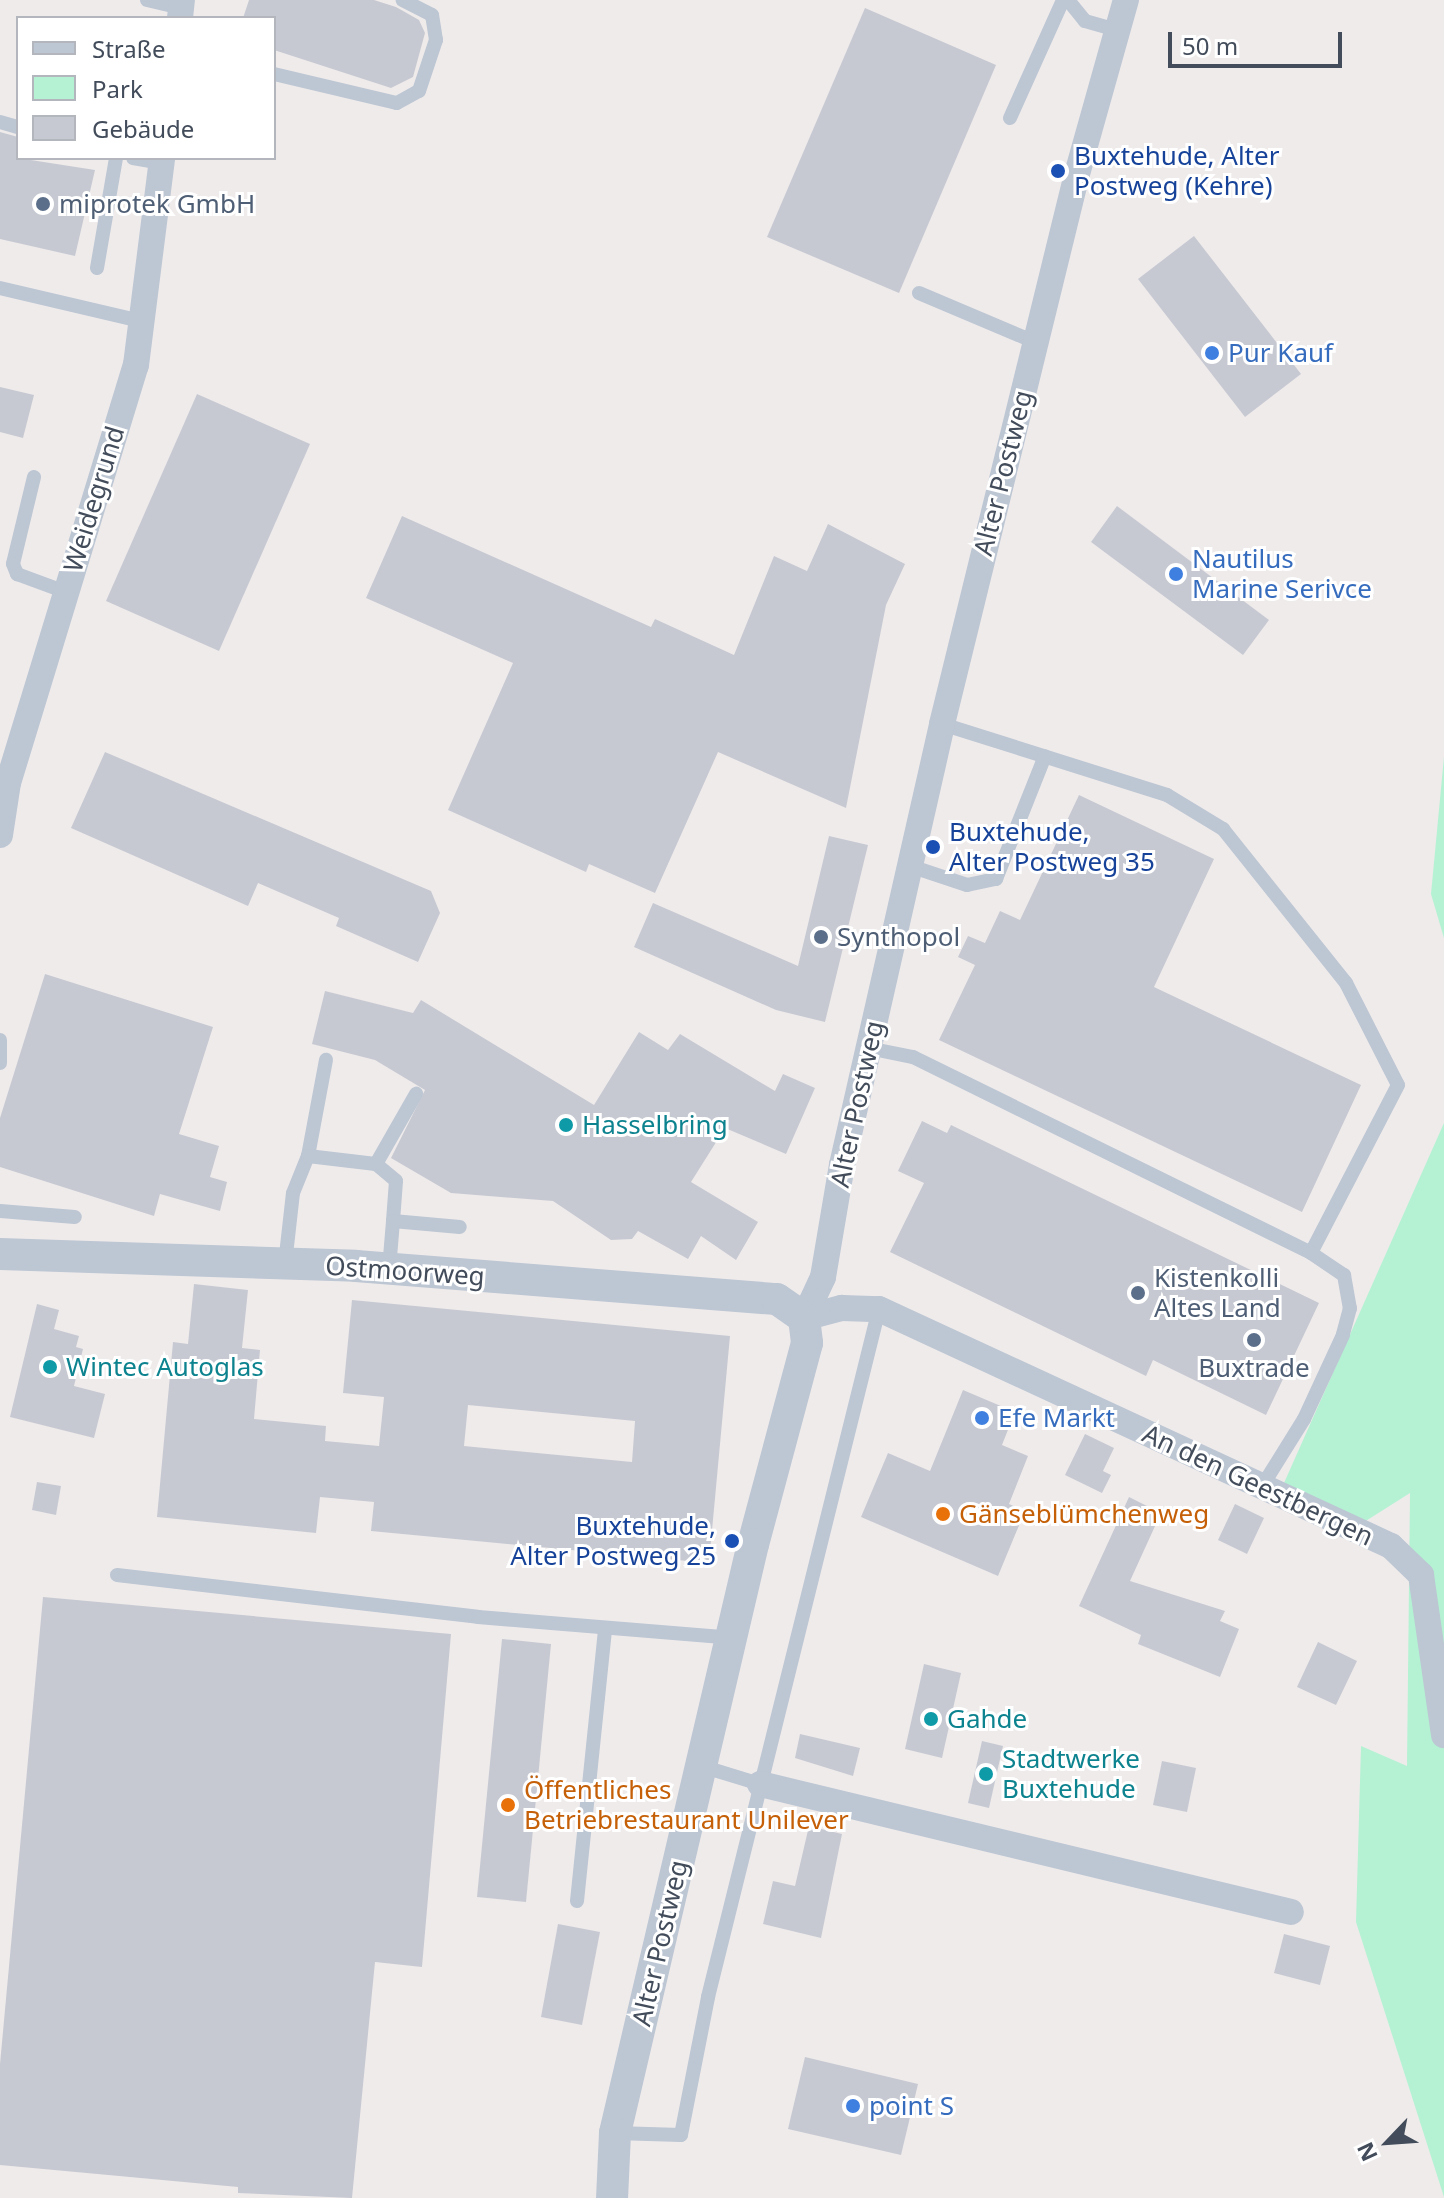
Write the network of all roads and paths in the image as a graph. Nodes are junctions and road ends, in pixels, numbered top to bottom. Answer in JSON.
{"nodes":[{"id":1,"x":147,"y":0,"type":"edge"},
{"id":2,"x":403,"y":0,"type":"edge"},
{"id":3,"x":1065,"y":0,"type":"edge"},
{"id":4,"x":181,"y":9,"type":"edge"},
{"id":5,"x":1124,"y":10,"type":"edge"},
{"id":6,"x":276,"y":74,"type":"edge"},
{"id":7,"x":1010,"y":118,"type":"dead end"},
{"id":8,"x":116,"y":160,"type":"edge"},
{"id":9,"x":162,"y":161,"type":"edge"},
{"id":10,"x":97,"y":268,"type":"dead end"},
{"id":11,"x":0,"y":288,"type":"edge"},
{"id":12,"x":919,"y":293,"type":"dead end"},
{"id":13,"x":141,"y":321,"type":"junction"},
{"id":14,"x":1035,"y":342,"type":"junction"},
{"id":15,"x":34,"y":477,"type":"dead end"},
{"id":16,"x":66,"y":592,"type":"junction"},
{"id":17,"x":942,"y":724,"type":"junction"},
{"id":18,"x":1045,"y":756,"type":"junction"},
{"id":19,"x":0,"y":835,"type":"edge"},
{"id":20,"x":913,"y":867,"type":"junction"},
{"id":21,"x":0,"y":1040,"type":"edge"},
{"id":22,"x":868,"y":1048,"type":"junction"},
{"id":23,"x":326,"y":1060,"type":"dead end"},
{"id":24,"x":0,"y":1063,"type":"edge"},
{"id":25,"x":416,"y":1094,"type":"dead end"},
{"id":26,"x":308,"y":1156,"type":"junction"},
{"id":27,"x":376,"y":1164,"type":"junction"},
{"id":28,"x":0,"y":1211,"type":"edge"},
{"id":29,"x":75,"y":1217,"type":"dead end"},
{"id":30,"x":393,"y":1221,"type":"junction"},
{"id":31,"x":460,"y":1227,"type":"dead end"},
{"id":32,"x":1311,"y":1253,"type":"junction"},
{"id":33,"x":0,"y":1254,"type":"edge"},
{"id":34,"x":285,"y":1264,"type":"junction"},
{"id":35,"x":389,"y":1269,"type":"junction"},
{"id":36,"x":879,"y":1309,"type":"junction"},
{"id":37,"x":804,"y":1318,"type":"junction"},
{"id":38,"x":1261,"y":1488,"type":"junction"},
{"id":39,"x":117,"y":1575,"type":"dead end"},
{"id":40,"x":605,"y":1628,"type":"junction"},
{"id":41,"x":731,"y":1638,"type":"junction"},
{"id":42,"x":1444,"y":1735,"type":"edge"},
{"id":43,"x":701,"y":1766,"type":"junction"},
{"id":44,"x":760,"y":1784,"type":"junction"},
{"id":45,"x":577,"y":1901,"type":"dead end"},
{"id":46,"x":1291,"y":1912,"type":"dead end"},
{"id":47,"x":615,"y":2133,"type":"junction"},
{"id":48,"x":612,"y":2198,"type":"edge"}],
"edges":[{"from":1,"to":4,"type":"lane"},
{"from":2,"to":6,"type":"lane"},
{"from":3,"to":5,"type":"lane"},
{"from":3,"to":7,"type":"lane"},
{"from":5,"to":14,"type":"street","name":"Alter Postweg"},
{"from":8,"to":10,"type":"lane"},
{"from":9,"to":13,"type":"street","name":"Weidegrund"},
{"from":11,"to":13,"type":"lane"},
{"from":12,"to":14,"type":"lane"},
{"from":13,"to":16,"type":"street","name":"Weidegrund"},
{"from":14,"to":17,"type":"street","name":"Alter Postweg"},
{"from":15,"to":16,"type":"lane"},
{"from":16,"to":19,"type":"street","name":"Weidegrund"},
{"from":17,"to":18,"type":"lane"},
{"from":17,"to":20,"type":"street","name":"Alter Postweg"},
{"from":18,"to":20,"type":"lane"},
{"from":18,"to":32,"type":"lane"},
{"from":20,"to":22,"type":"street","name":"Alter Postweg"},
{"from":21,"to":24,"type":"lane"},
{"from":22,"to":32,"type":"lane"},
{"from":22,"to":37,"type":"street","name":"Alter Postweg"},
{"from":23,"to":26,"type":"lane"},
{"from":25,"to":27,"type":"lane"},
{"from":26,"to":27,"type":"lane"},
{"from":26,"to":34,"type":"lane"},
{"from":27,"to":30,"type":"lane"},
{"from":28,"to":29,"type":"lane"},
{"from":30,"to":31,"type":"lane"},
{"from":30,"to":35,"type":"lane"},
{"from":32,"to":38,"type":"lane"},
{"from":33,"to":34,"type":"street","name":"Ostmoorweg"},
{"from":34,"to":35,"type":"street","name":"Ostmoorweg"},
{"from":35,"to":37,"type":"street","name":"Ostmoorweg"},
{"from":36,"to":37,"type":"street","name":"An den Geestbergen"},
{"from":36,"to":38,"type":"street","name":"An den Geestbergen"},
{"from":36,"to":44,"type":"lane"},
{"from":37,"to":41,"type":"street","name":"Alter Postweg"},
{"from":38,"to":42,"type":"street","name":"An den Geestbergen"},
{"from":39,"to":40,"type":"lane"},
{"from":40,"to":41,"type":"lane"},
{"from":40,"to":45,"type":"lane"},
{"from":41,"to":43,"type":"street","name":"Alter Postweg"},
{"from":43,"to":44,"type":"lane"},
{"from":43,"to":47,"type":"street","name":"Alter Postweg"},
{"from":44,"to":46,"type":"street"},
{"from":44,"to":47,"type":"lane"},
{"from":47,"to":48,"type":"street","name":"Alter Postweg"}]}
